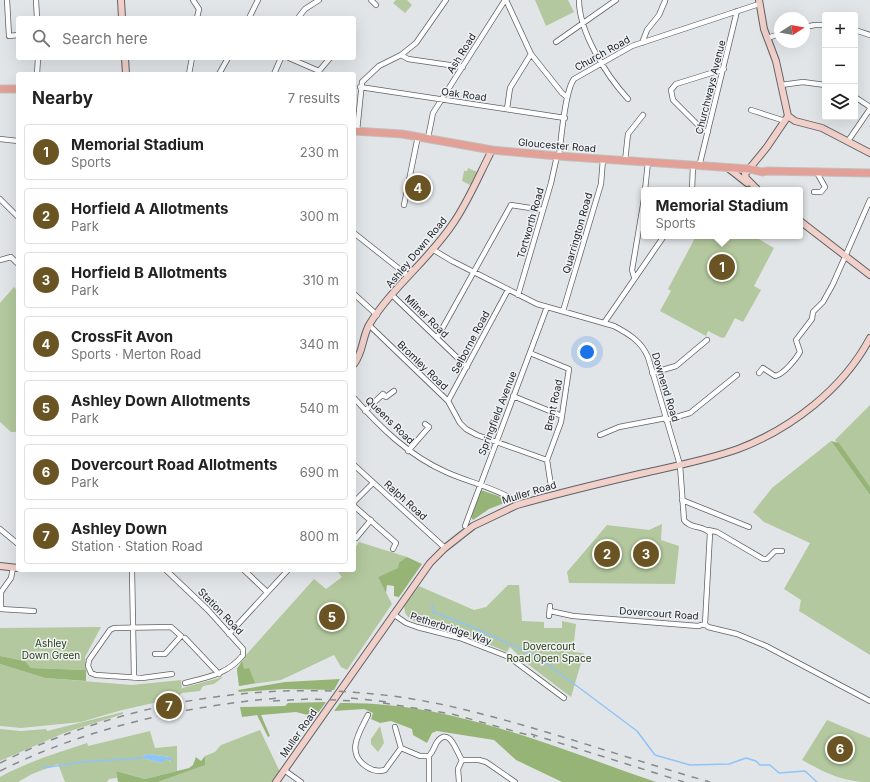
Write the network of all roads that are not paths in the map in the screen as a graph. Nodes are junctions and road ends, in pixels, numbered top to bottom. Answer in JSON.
{"nodes":[{"id":1,"x":7,"y":0,"type":"edge"},
{"id":2,"x":36,"y":0,"type":"edge"},
{"id":3,"x":121,"y":0,"type":"edge"},
{"id":4,"x":192,"y":0,"type":"edge"},
{"id":5,"x":258,"y":0,"type":"edge"},
{"id":6,"x":319,"y":0,"type":"edge"},
{"id":7,"x":371,"y":0,"type":"edge"},
{"id":8,"x":446,"y":0,"type":"edge"},
{"id":9,"x":505,"y":0,"type":"edge"},
{"id":10,"x":579,"y":0,"type":"edge"},
{"id":11,"x":616,"y":0,"type":"edge"},
{"id":12,"x":665,"y":1,"type":"edge"},
{"id":13,"x":759,"y":2,"type":"edge"},
{"id":14,"x":376,"y":5,"type":"dead end"},
{"id":15,"x":737,"y":11,"type":"junction"},
{"id":16,"x":37,"y":16,"type":"edge"},
{"id":17,"x":122,"y":16,"type":"edge"},
{"id":18,"x":197,"y":16,"type":"edge"},
{"id":19,"x":250,"y":16,"type":"edge"},
{"id":20,"x":299,"y":16,"type":"edge"},
{"id":21,"x":582,"y":25,"type":"junction"},
{"id":22,"x":822,"y":25,"type":"edge"},
{"id":23,"x":810,"y":26,"type":"edge"},
{"id":24,"x":858,"y":31,"type":"edge"},
{"id":25,"x":16,"y":35,"type":"edge"},
{"id":26,"x":870,"y":35,"type":"edge"},
{"id":27,"x":774,"y":36,"type":"edge"},
{"id":28,"x":767,"y":38,"type":"junction"},
{"id":29,"x":556,"y":42,"type":"dead end"},
{"id":30,"x":642,"y":43,"type":"junction"},
{"id":31,"x":531,"y":54,"type":"junction"},
{"id":32,"x":401,"y":55,"type":"junction"},
{"id":33,"x":38,"y":60,"type":"edge"},
{"id":34,"x":125,"y":60,"type":"edge"},
{"id":35,"x":192,"y":60,"type":"edge"},
{"id":36,"x":227,"y":60,"type":"edge"},
{"id":37,"x":280,"y":60,"type":"edge"},
{"id":38,"x":294,"y":60,"type":"edge"},
{"id":39,"x":328,"y":60,"type":"edge"},
{"id":40,"x":602,"y":62,"type":"junction"},
{"id":41,"x":463,"y":67,"type":"junction"},
{"id":42,"x":724,"y":69,"type":"junction"},
{"id":43,"x":38,"y":72,"type":"edge"},
{"id":44,"x":126,"y":72,"type":"edge"},
{"id":45,"x":190,"y":72,"type":"edge"},
{"id":46,"x":220,"y":72,"type":"edge"},
{"id":47,"x":275,"y":72,"type":"edge"},
{"id":48,"x":781,"y":85,"type":"junction"},
{"id":49,"x":822,"y":85,"type":"edge"},
{"id":50,"x":360,"y":87,"type":"junction"},
{"id":51,"x":0,"y":89,"type":"edge"},
{"id":52,"x":16,"y":89,"type":"edge"},
{"id":53,"x":567,"y":97,"type":"junction"},
{"id":54,"x":628,"y":98,"type":"dead end"},
{"id":55,"x":858,"y":99,"type":"edge"},
{"id":56,"x":442,"y":100,"type":"junction"},
{"id":57,"x":870,"y":108,"type":"edge"},
{"id":58,"x":507,"y":109,"type":"junction"},
{"id":59,"x":750,"y":110,"type":"dead end"},
{"id":60,"x":643,"y":115,"type":"dead end"},
{"id":61,"x":565,"y":118,"type":"junction"},
{"id":62,"x":786,"y":118,"type":"junction"},
{"id":63,"x":356,"y":131,"type":"edge"},
{"id":64,"x":708,"y":132,"type":"junction"},
{"id":65,"x":418,"y":136,"type":"junction"},
{"id":66,"x":428,"y":138,"type":"junction"},
{"id":67,"x":0,"y":139,"type":"edge"},
{"id":68,"x":16,"y":141,"type":"edge"},
{"id":69,"x":848,"y":141,"type":"junction"},
{"id":70,"x":492,"y":150,"type":"junction"},
{"id":71,"x":870,"y":153,"type":"edge"},
{"id":72,"x":558,"y":156,"type":"junction"},
{"id":73,"x":603,"y":159,"type":"junction"},
{"id":74,"x":625,"y":161,"type":"junction"},
{"id":75,"x":648,"y":162,"type":"junction"},
{"id":76,"x":696,"y":166,"type":"junction"},
{"id":77,"x":728,"y":168,"type":"junction"},
{"id":78,"x":750,"y":169,"type":"junction"},
{"id":79,"x":816,"y":171,"type":"junction"},
{"id":80,"x":870,"y":173,"type":"edge"},
{"id":81,"x":752,"y":185,"type":"junction"},
{"id":82,"x":645,"y":187,"type":"edge"},
{"id":83,"x":692,"y":187,"type":"edge"},
{"id":84,"x":754,"y":187,"type":"edge"},
{"id":85,"x":814,"y":192,"type":"dead end"},
{"id":86,"x":0,"y":199,"type":"edge"},
{"id":87,"x":870,"y":200,"type":"edge"},
{"id":88,"x":404,"y":205,"type":"dead end"},
{"id":89,"x":543,"y":210,"type":"junction"},
{"id":90,"x":16,"y":215,"type":"edge"},
{"id":91,"x":641,"y":217,"type":"edge"},
{"id":92,"x":803,"y":224,"type":"edge"},
{"id":93,"x":356,"y":235,"type":"edge"},
{"id":94,"x":662,"y":239,"type":"edge"},
{"id":95,"x":432,"y":249,"type":"junction"},
{"id":96,"x":846,"y":256,"type":"junction"},
{"id":97,"x":0,"y":260,"type":"edge"},
{"id":98,"x":16,"y":262,"type":"edge"},
{"id":99,"x":473,"y":272,"type":"junction"},
{"id":100,"x":870,"y":275,"type":"edge"},
{"id":101,"x":407,"y":276,"type":"junction"},
{"id":102,"x":634,"y":277,"type":"junction"},
{"id":103,"x":508,"y":290,"type":"junction"},
{"id":104,"x":392,"y":295,"type":"junction"},
{"id":105,"x":518,"y":295,"type":"junction"},
{"id":106,"x":356,"y":296,"type":"edge"},
{"id":107,"x":547,"y":307,"type":"junction"},
{"id":108,"x":563,"y":312,"type":"junction"},
{"id":109,"x":377,"y":315,"type":"junction"},
{"id":110,"x":604,"y":323,"type":"junction"},
{"id":111,"x":369,"y":325,"type":"junction"},
{"id":112,"x":437,"y":338,"type":"junction"},
{"id":113,"x":870,"y":338,"type":"edge"},
{"id":114,"x":708,"y":340,"type":"dead end"},
{"id":115,"x":530,"y":353,"type":"junction"},
{"id":116,"x":356,"y":360,"type":"edge"},
{"id":117,"x":467,"y":367,"type":"junction"},
{"id":118,"x":652,"y":373,"type":"junction"},
{"id":119,"x":759,"y":373,"type":"dead end"},
{"id":120,"x":737,"y":375,"type":"dead end"},
{"id":121,"x":394,"y":391,"type":"dead end"},
{"id":122,"x":513,"y":396,"type":"junction"},
{"id":123,"x":356,"y":400,"type":"edge"},
{"id":124,"x":448,"y":402,"type":"junction"},
{"id":125,"x":365,"y":410,"type":"junction"},
{"id":126,"x":562,"y":416,"type":"junction"},
{"id":127,"x":666,"y":419,"type":"junction"},
{"id":128,"x":425,"y":424,"type":"dead end"},
{"id":129,"x":600,"y":435,"type":"dead end"},
{"id":130,"x":495,"y":441,"type":"junction"},
{"id":131,"x":408,"y":451,"type":"junction"},
{"id":132,"x":547,"y":460,"type":"junction"},
{"id":133,"x":680,"y":465,"type":"junction"},
{"id":134,"x":356,"y":468,"type":"edge"},
{"id":135,"x":373,"y":483,"type":"junction"},
{"id":136,"x":478,"y":485,"type":"junction"},
{"id":137,"x":552,"y":490,"type":"junction"},
{"id":138,"x":356,"y":500,"type":"edge"},
{"id":139,"x":514,"y":500,"type":"dead end"},
{"id":140,"x":682,"y":500,"type":"junction"},
{"id":141,"x":356,"y":508,"type":"edge"},
{"id":142,"x":370,"y":520,"type":"junction"},
{"id":143,"x":465,"y":526,"type":"dead end"},
{"id":144,"x":749,"y":527,"type":"dead end"},
{"id":145,"x":0,"y":530,"type":"edge"},
{"id":146,"x":708,"y":530,"type":"junction"},
{"id":147,"x":356,"y":538,"type":"dead end"},
{"id":148,"x":16,"y":542,"type":"edge"},
{"id":149,"x":445,"y":548,"type":"junction"},
{"id":150,"x":393,"y":549,"type":"dead end"},
{"id":151,"x":782,"y":551,"type":"dead end"},
{"id":152,"x":0,"y":566,"type":"edge"},
{"id":153,"x":16,"y":568,"type":"edge"},
{"id":154,"x":132,"y":572,"type":"edge"},
{"id":155,"x":168,"y":572,"type":"edge"},
{"id":156,"x":246,"y":572,"type":"edge"},
{"id":157,"x":286,"y":572,"type":"edge"},
{"id":158,"x":267,"y":592,"type":"junction"},
{"id":159,"x":0,"y":609,"type":"edge"},
{"id":160,"x":34,"y":611,"type":"dead end"},
{"id":161,"x":549,"y":611,"type":"dead end"},
{"id":162,"x":393,"y":614,"type":"junction"},
{"id":163,"x":705,"y":624,"type":"junction"},
{"id":164,"x":134,"y":627,"type":"junction"},
{"id":165,"x":229,"y":634,"type":"junction"},
{"id":166,"x":185,"y":638,"type":"dead end"},
{"id":167,"x":155,"y":654,"type":"dead end"},
{"id":168,"x":172,"y":674,"type":"dead end"},
{"id":169,"x":219,"y":674,"type":"junction"},
{"id":170,"x":134,"y":678,"type":"junction"},
{"id":171,"x":186,"y":683,"type":"dead end"},
{"id":172,"x":564,"y":698,"type":"dead end"},
{"id":173,"x":870,"y":701,"type":"edge"},
{"id":174,"x":371,"y":722,"type":"dead end"},
{"id":175,"x":395,"y":727,"type":"dead end"},
{"id":176,"x":401,"y":748,"type":"junction"},
{"id":177,"x":429,"y":756,"type":"junction"},
{"id":178,"x":462,"y":760,"type":"junction"},
{"id":179,"x":284,"y":770,"type":"junction"},
{"id":180,"x":276,"y":782,"type":"edge"},
{"id":181,"x":301,"y":782,"type":"edge"},
{"id":182,"x":429,"y":782,"type":"edge"},
{"id":183,"x":459,"y":782,"type":"edge"},
{"id":184,"x":515,"y":782,"type":"edge"}],
"edges":[{"from":1,"to":25,"type":"street"},
{"from":2,"to":16,"type":"street"},
{"from":3,"to":17,"type":"main road"},
{"from":4,"to":18,"type":"street"},
{"from":5,"to":19,"type":"street"},
{"from":6,"to":20,"type":"street"},
{"from":7,"to":14,"type":"street"},
{"from":8,"to":32,"type":"street"},
{"from":9,"to":31,"type":"street"},
{"from":9,"to":41,"type":"street","name":"Ash Road"},
{"from":10,"to":21,"type":"street"},
{"from":11,"to":21,"type":"street"},
{"from":12,"to":30,"type":"street"},
{"from":13,"to":15,"type":"street","name":"Church Road"},
{"from":13,"to":28,"type":"main road"},
{"from":15,"to":30,"type":"street","name":"Church Road"},
{"from":15,"to":42,"type":"street","name":"Churchways Avenue"},
{"from":21,"to":29,"type":"street"},
{"from":21,"to":40,"type":"street"},
{"from":22,"to":23,"type":"street"},
{"from":24,"to":26,"type":"street"},
{"from":27,"to":28,"type":"street"},
{"from":28,"to":48,"type":"main road"},
{"from":30,"to":40,"type":"street","name":"Church Road"},
{"from":31,"to":53,"type":"street"},
{"from":31,"to":58,"type":"street"},
{"from":32,"to":41,"type":"street"},
{"from":32,"to":50,"type":"street"},
{"from":33,"to":43,"type":"street"},
{"from":34,"to":44,"type":"main road"},
{"from":35,"to":45,"type":"street"},
{"from":36,"to":46,"type":"street"},
{"from":37,"to":47,"type":"street"},
{"from":38,"to":39,"type":"street"},
{"from":40,"to":53,"type":"street","name":"Church Road"},
{"from":40,"to":54,"type":"street"},
{"from":41,"to":56,"type":"street","name":"Ash Road"},
{"from":42,"to":64,"type":"street","name":"Churchways Avenue"},
{"from":42,"to":64,"type":"street"},
{"from":48,"to":49,"type":"street"},
{"from":48,"to":62,"type":"main road"},
{"from":50,"to":56,"type":"street","name":"Oak Road"},
{"from":50,"to":63,"type":"street"},
{"from":51,"to":52,"type":"main road"},
{"from":53,"to":61,"type":"street","name":"Church Road"},
{"from":55,"to":57,"type":"street"},
{"from":56,"to":58,"type":"street","name":"Oak Road"},
{"from":56,"to":66,"type":"street","name":"Ash Road"},
{"from":57,"to":69,"type":"street"},
{"from":58,"to":61,"type":"street","name":"Oak Road"},
{"from":59,"to":62,"type":"street"},
{"from":60,"to":74,"type":"street"},
{"from":61,"to":72,"type":"street","name":"Church Road"},
{"from":62,"to":69,"type":"main road"},
{"from":62,"to":78,"type":"main road"},
{"from":63,"to":65,"type":"main road","name":"Gloucester Road"},
{"from":64,"to":76,"type":"street","name":"Churchways Avenue"},
{"from":65,"to":66,"type":"main road","name":"Gloucester Road"},
{"from":65,"to":88,"type":"street"},
{"from":66,"to":70,"type":"main road","name":"Gloucester Road"},
{"from":67,"to":68,"type":"street"},
{"from":69,"to":71,"type":"main road"},
{"from":70,"to":72,"type":"main road","name":"Gloucester Road"},
{"from":70,"to":95,"type":"main road","name":"Ashley Down Road"},
{"from":72,"to":73,"type":"main road","name":"Gloucester Road"},
{"from":72,"to":89,"type":"street","name":"Tortworth Road"},
{"from":73,"to":74,"type":"main road","name":"Gloucester Road"},
{"from":73,"to":108,"type":"street","name":"Quarrington Road"},
{"from":74,"to":75,"type":"main road","name":"Gloucester Road"},
{"from":75,"to":76,"type":"main road","name":"Gloucester Road"},
{"from":75,"to":82,"type":"street"},
{"from":76,"to":77,"type":"main road","name":"Gloucester Road"},
{"from":76,"to":83,"type":"street","name":"Churchways Avenue"},
{"from":77,"to":78,"type":"main road","name":"Gloucester Road"},
{"from":77,"to":81,"type":"main road"},
{"from":78,"to":79,"type":"main road","name":"Gloucester Road"},
{"from":78,"to":81,"type":"main road"},
{"from":79,"to":80,"type":"main road","name":"Gloucester Road"},
{"from":79,"to":85,"type":"street"},
{"from":81,"to":84,"type":"main road"},
{"from":86,"to":90,"type":"street"},
{"from":87,"to":96,"type":"street"},
{"from":89,"to":99,"type":"street"},
{"from":89,"to":105,"type":"street","name":"Tortworth Road"},
{"from":91,"to":102,"type":"street"},
{"from":92,"to":96,"type":"main road"},
{"from":93,"to":101,"type":"street"},
{"from":94,"to":102,"type":"street"},
{"from":95,"to":99,"type":"street","name":"Downend Road"},
{"from":95,"to":101,"type":"main road","name":"Ashley Down Road"},
{"from":96,"to":100,"type":"main road"},
{"from":96,"to":119,"type":"street"},
{"from":97,"to":98,"type":"street"},
{"from":99,"to":103,"type":"street","name":"Downend Road"},
{"from":99,"to":112,"type":"street"},
{"from":101,"to":104,"type":"main road","name":"Ashley Down Road"},
{"from":102,"to":110,"type":"street"},
{"from":103,"to":105,"type":"street","name":"Downend Road"},
{"from":103,"to":117,"type":"street","name":"Selborne Road"},
{"from":104,"to":109,"type":"main road","name":"Ashley Down Road"},
{"from":104,"to":112,"type":"street","name":"Milner Road"},
{"from":105,"to":107,"type":"street","name":"Downend Road"},
{"from":106,"to":109,"type":"street"},
{"from":107,"to":108,"type":"street","name":"Downend Road"},
{"from":107,"to":115,"type":"street","name":"Springfield Avenue"},
{"from":108,"to":110,"type":"street","name":"Downend Road"},
{"from":109,"to":111,"type":"main road","name":"Ashley Down Road"},
{"from":110,"to":118,"type":"street","name":"Downend Road"},
{"from":111,"to":116,"type":"main road","name":"Ashley Down Road"},
{"from":111,"to":124,"type":"street","name":"Bromley Road"},
{"from":112,"to":117,"type":"street","name":"Milner Road"},
{"from":113,"to":133,"type":"main road","name":"Muller Road"},
{"from":114,"to":118,"type":"street"},
{"from":115,"to":122,"type":"street","name":"Springfield Avenue"},
{"from":115,"to":126,"type":"street","name":"Brent Road"},
{"from":117,"to":124,"type":"street","name":"Selborne Road"},
{"from":118,"to":127,"type":"street","name":"Downend Road"},
{"from":120,"to":127,"type":"street"},
{"from":121,"to":125,"type":"street"},
{"from":122,"to":126,"type":"street"},
{"from":122,"to":130,"type":"street","name":"Springfield Avenue"},
{"from":123,"to":125,"type":"street","name":"Queens Road"},
{"from":124,"to":130,"type":"street","name":"Bromley Road"},
{"from":125,"to":131,"type":"street","name":"Queens Road"},
{"from":126,"to":132,"type":"street","name":"Brent Road"},
{"from":127,"to":129,"type":"street"},
{"from":127,"to":133,"type":"street","name":"Downend Road"},
{"from":128,"to":131,"type":"street"},
{"from":130,"to":132,"type":"street","name":"Bromley Road"},
{"from":130,"to":136,"type":"street","name":"Springfield Avenue"},
{"from":131,"to":136,"type":"street","name":"Queens Road"},
{"from":132,"to":137,"type":"street","name":"Brent Road"},
{"from":133,"to":137,"type":"main road","name":"Muller Road"},
{"from":133,"to":140,"type":"street","name":"Downend Road"},
{"from":134,"to":135,"type":"street","name":"Ralph Road"},
{"from":135,"to":138,"type":"street"},
{"from":135,"to":149,"type":"street","name":"Ralph Road"},
{"from":136,"to":139,"type":"street","name":"Queens Road"},
{"from":136,"to":143,"type":"street","name":"Springfield Avenue"},
{"from":137,"to":149,"type":"main road","name":"Muller Road"},
{"from":140,"to":144,"type":"street"},
{"from":140,"to":146,"type":"street","name":"Downend Road"},
{"from":141,"to":142,"type":"street"},
{"from":142,"to":147,"type":"street"},
{"from":142,"to":150,"type":"street"},
{"from":145,"to":148,"type":"street"},
{"from":146,"to":151,"type":"street"},
{"from":146,"to":163,"type":"street"},
{"from":149,"to":162,"type":"main road","name":"Muller Road"},
{"from":152,"to":153,"type":"main road"},
{"from":153,"to":159,"type":"street"},
{"from":154,"to":164,"type":"street"},
{"from":155,"to":165,"type":"street","name":"Station Road"},
{"from":156,"to":158,"type":"street"},
{"from":157,"to":158,"type":"street"},
{"from":158,"to":165,"type":"street"},
{"from":159,"to":160,"type":"street"},
{"from":161,"to":163,"type":"street","name":"Dovercourt Road"},
{"from":162,"to":172,"type":"street","name":"Petherbridge Way"},
{"from":162,"to":179,"type":"main road","name":"Muller Road"},
{"from":163,"to":173,"type":"street","name":"Dovercourt Road"},
{"from":164,"to":167,"type":"street"},
{"from":164,"to":170,"type":"street"},
{"from":164,"to":170,"type":"street"},
{"from":165,"to":169,"type":"street","name":"Station Road"},
{"from":166,"to":169,"type":"street"},
{"from":168,"to":170,"type":"street"},
{"from":169,"to":171,"type":"street","name":"Station Road"},
{"from":174,"to":176,"type":"street"},
{"from":175,"to":176,"type":"street"},
{"from":176,"to":177,"type":"street"},
{"from":177,"to":178,"type":"street"},
{"from":177,"to":182,"type":"street"},
{"from":178,"to":183,"type":"street"},
{"from":178,"to":184,"type":"street"},
{"from":179,"to":180,"type":"main road","name":"Muller Road"},
{"from":179,"to":181,"type":"street"}]}
